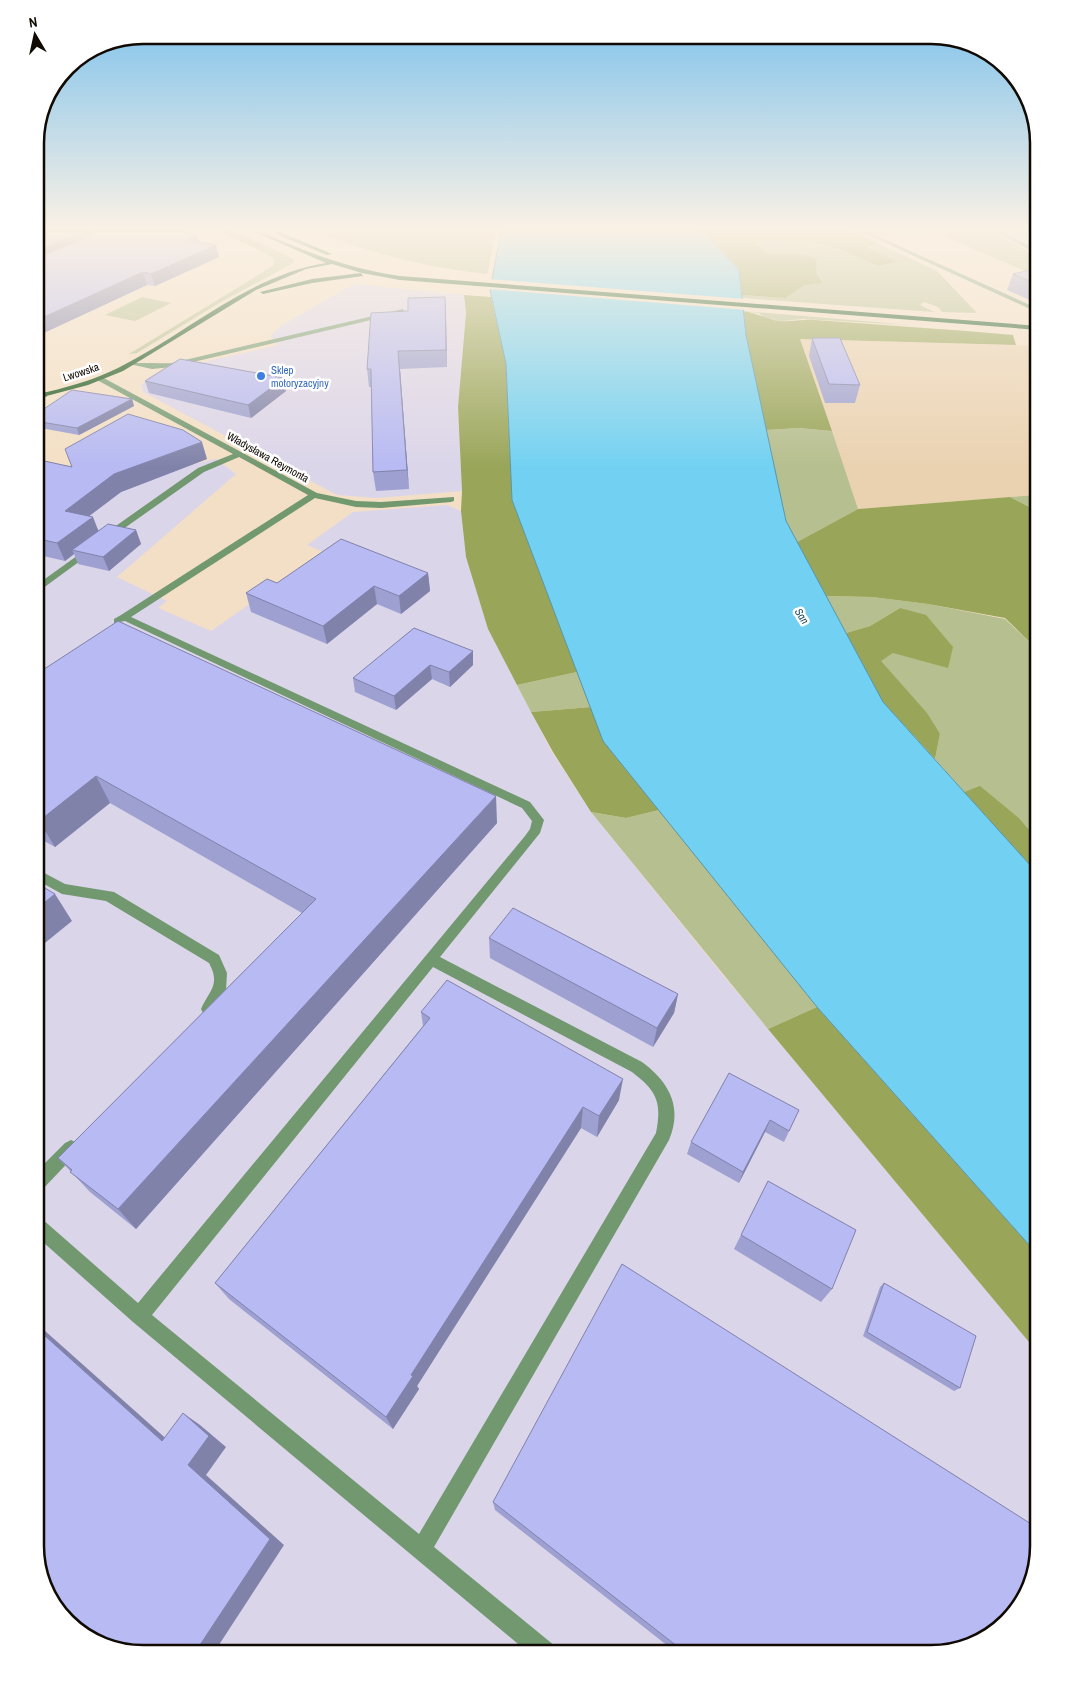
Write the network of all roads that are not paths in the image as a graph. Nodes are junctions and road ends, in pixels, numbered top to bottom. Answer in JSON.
{"nodes":[{"id":1,"x":221,"y":310,"type":"edge"},
{"id":2,"x":224,"y":310,"type":"edge"},
{"id":3,"x":806,"y":310,"type":"edge"},
{"id":4,"x":403,"y":311,"type":"edge"},
{"id":5,"x":209,"y":317,"type":"junction"},
{"id":6,"x":1030,"y":327,"type":"edge"},
{"id":7,"x":132,"y":364,"type":"junction"},
{"id":8,"x":100,"y":378,"type":"junction"},
{"id":9,"x":44,"y":395,"type":"edge"},
{"id":10,"x":239,"y":454,"type":"junction"},
{"id":11,"x":314,"y":495,"type":"junction"},
{"id":12,"x":451,"y":499,"type":"dead end"},
{"id":13,"x":44,"y":585,"type":"edge"},
{"id":14,"x":124,"y":617,"type":"junction"},
{"id":15,"x":108,"y":628,"type":"edge"},
{"id":16,"x":44,"y":878,"type":"edge"},
{"id":17,"x":431,"y":959,"type":"junction"},
{"id":18,"x":198,"y":1020,"type":"edge"},
{"id":19,"x":83,"y":1137,"type":"edge"},
{"id":20,"x":44,"y":1176,"type":"edge"},
{"id":21,"x":44,"y":1232,"type":"edge"},
{"id":22,"x":139,"y":1316,"type":"junction"},
{"id":23,"x":421,"y":1550,"type":"junction"},
{"id":24,"x":536,"y":1645,"type":"edge"}],
"edges":[{"from":1,"to":5,"type":"main road","name":"Lwowska"},
{"from":2,"to":5,"type":"main road","name":"Lwowska"},
{"from":3,"to":6,"type":"main road"},
{"from":4,"to":7,"type":"street","name":"Lwowska"},
{"from":5,"to":7,"type":"main road","name":"Lwowska"},
{"from":7,"to":8,"type":"main road","name":"Lwowska"},
{"from":8,"to":9,"type":"main road","name":"Lwowska"},
{"from":8,"to":10,"type":"street","name":"Władysława Reymonta"},
{"from":10,"to":11,"type":"street","name":"Władysława Reymonta"},
{"from":10,"to":13,"type":"street"},
{"from":11,"to":12,"type":"street"},
{"from":11,"to":14,"type":"street","name":"Władysława Reymonta"},
{"from":14,"to":15,"type":"street","name":"Władysława Reymonta"},
{"from":14,"to":17,"type":"street"},
{"from":16,"to":18,"type":"street"},
{"from":17,"to":22,"type":"street"},
{"from":17,"to":23,"type":"street"},
{"from":19,"to":20,"type":"street"},
{"from":21,"to":22,"type":"street"},
{"from":22,"to":23,"type":"street"},
{"from":23,"to":24,"type":"street"}]}
